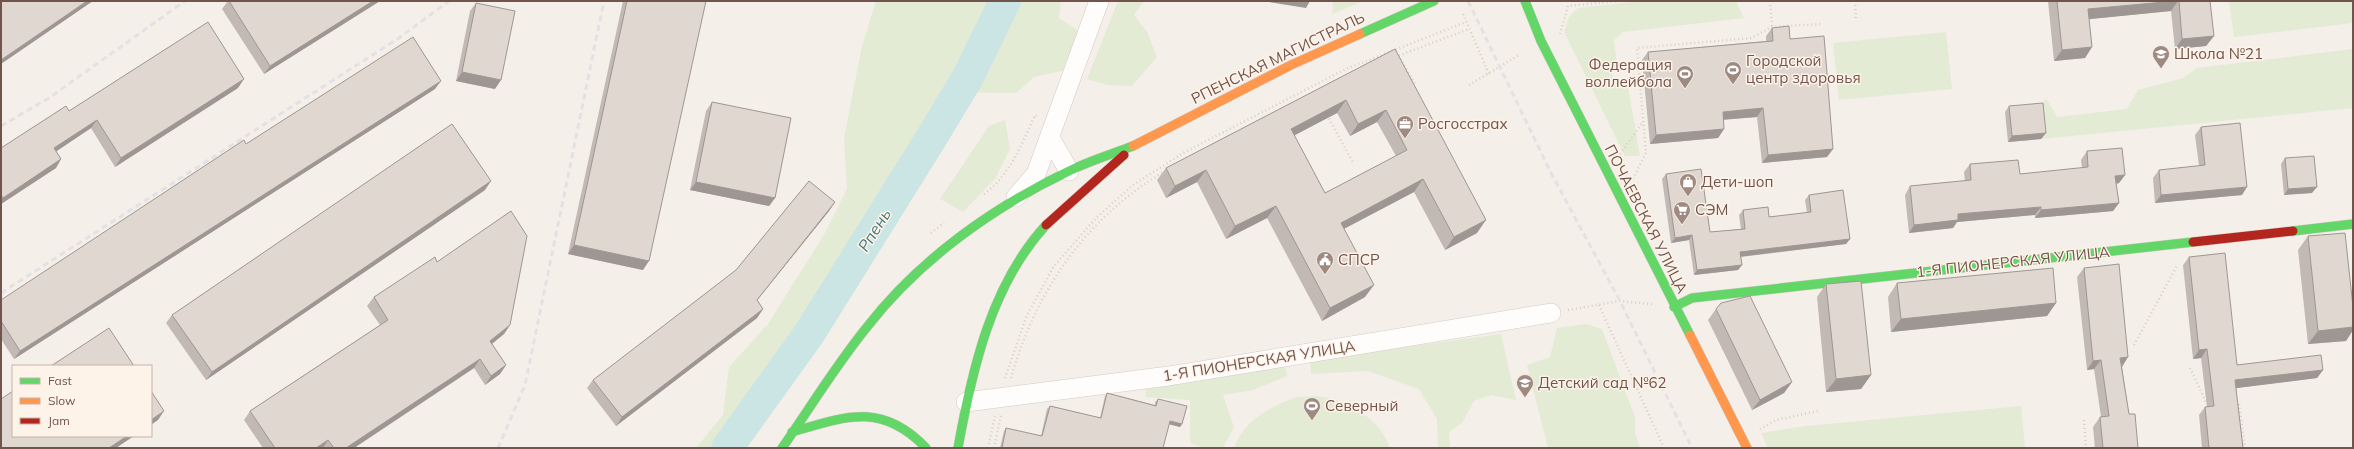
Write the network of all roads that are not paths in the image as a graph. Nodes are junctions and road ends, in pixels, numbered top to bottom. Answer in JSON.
{"nodes":[{"id":1,"x":1099,"y":1,"type":"edge"},
{"id":2,"x":1434,"y":1,"type":"edge"},
{"id":3,"x":1525,"y":1,"type":"edge"},
{"id":4,"x":1050,"y":138,"type":"junction"},
{"id":5,"x":1137,"y":144,"type":"junction"},
{"id":6,"x":1068,"y":171,"type":"junction"},
{"id":7,"x":1014,"y":200,"type":"junction"},
{"id":8,"x":2353,"y":224,"type":"edge"},
{"id":9,"x":1674,"y":307,"type":"junction"},
{"id":10,"x":1551,"y":313,"type":"road end"},
{"id":11,"x":966,"y":402,"type":"junction"},
{"id":12,"x":792,"y":432,"type":"junction"},
{"id":13,"x":782,"y":448,"type":"edge"},
{"id":14,"x":926,"y":448,"type":"edge"},
{"id":15,"x":958,"y":448,"type":"edge"},
{"id":16,"x":1747,"y":448,"type":"edge"}],
"edges":[{"from":1,"to":4,"type":"street"},
{"from":2,"to":5,"type":"main road","name":"РПЕНСКАЯ МАГИСТРАЛЬ"},
{"from":3,"to":9,"type":"main road","name":"ПОЧАЕВСКАЯ УЛИЦА"},
{"from":4,"to":6,"type":"street"},
{"from":4,"to":7,"type":"street"},
{"from":5,"to":6,"type":"main road","name":"РПЕНСКАЯ МАГИСТРАЛЬ"},
{"from":5,"to":11,"type":"main road","name":"РПЕНСКАЯ МАГИСТРАЛЬ"},
{"from":6,"to":7,"type":"main road","name":"РПЕНСКАЯ МАГИСТРАЛЬ"},
{"from":7,"to":12,"type":"main road","name":"РПЕНСКАЯ МАГИСТРАЛЬ"},
{"from":8,"to":9,"type":"main road","name":"1-Я ПИОНЕРСКАЯ УЛИЦА"},
{"from":9,"to":16,"type":"main road","name":"ПОЧАЕВСКАЯ УЛИЦА"},
{"from":10,"to":11,"type":"street","name":"1-Я ПИОНЕРСКАЯ УЛИЦА"},
{"from":11,"to":15,"type":"main road","name":"РПЕНСКАЯ МАГИСТРАЛЬ"},
{"from":12,"to":13,"type":"main road","name":"РПЕНСКАЯ МАГИСТРАЛЬ"},
{"from":12,"to":14,"type":"main road"}]}
